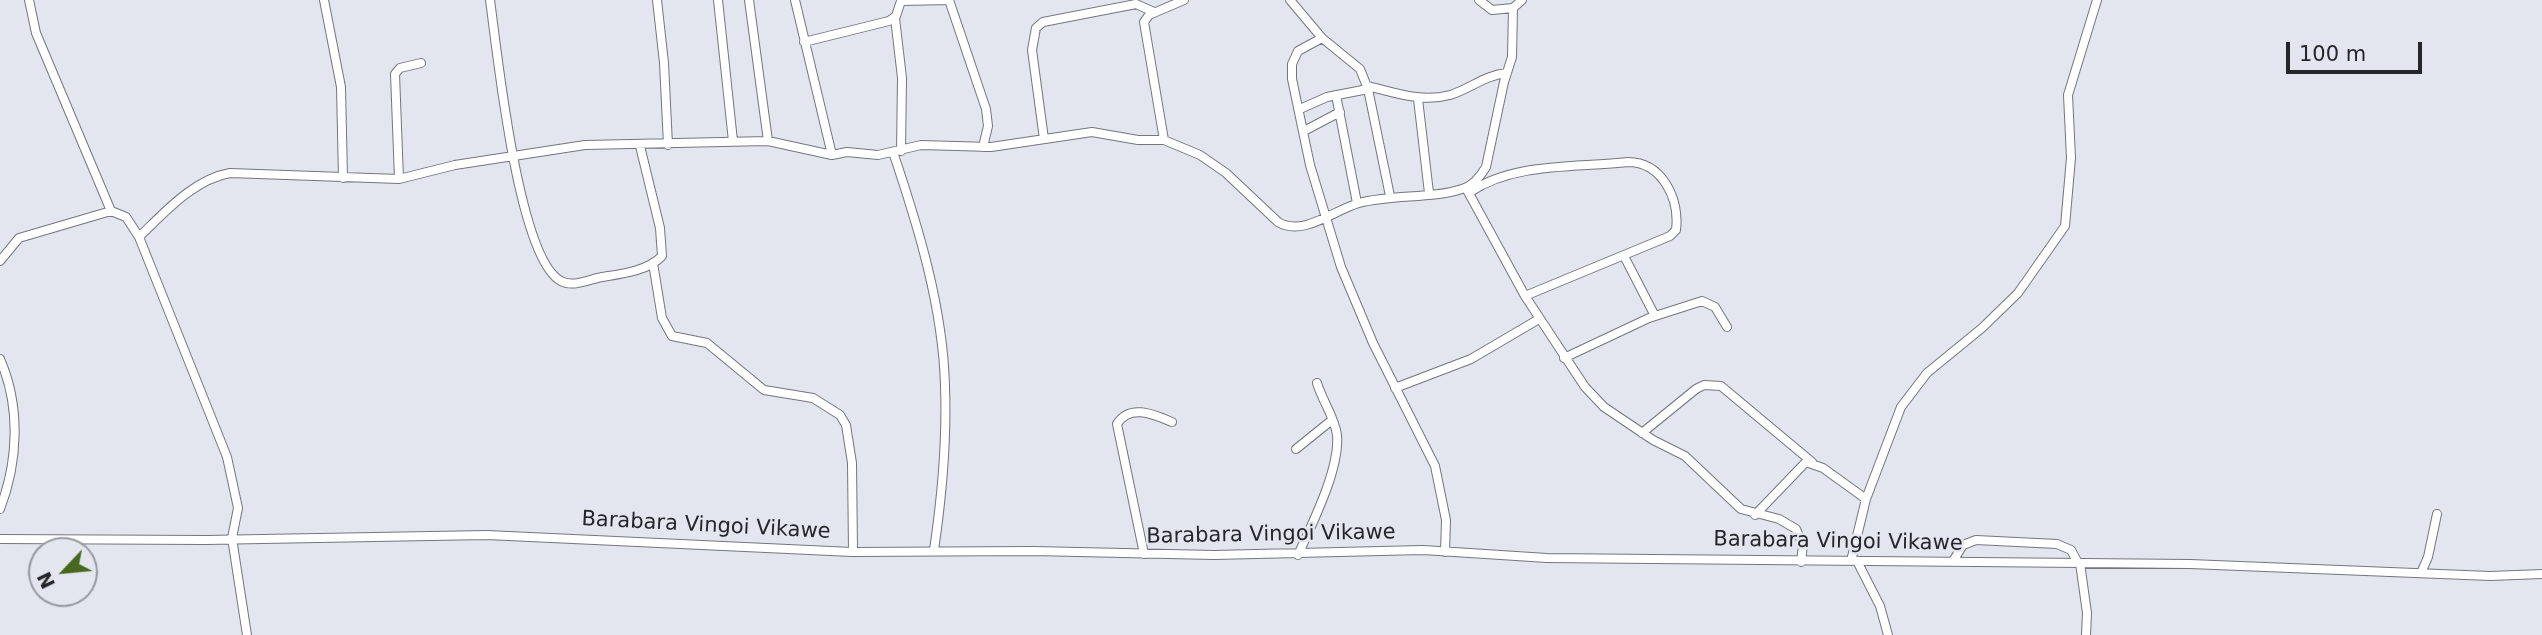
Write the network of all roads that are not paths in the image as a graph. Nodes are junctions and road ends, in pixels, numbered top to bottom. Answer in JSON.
{"nodes":[{"id":1,"x":29,"y":0,"type":"edge"},
{"id":2,"x":324,"y":0,"type":"edge"},
{"id":3,"x":490,"y":0,"type":"edge"},
{"id":4,"x":657,"y":0,"type":"edge"},
{"id":5,"x":718,"y":0,"type":"edge"},
{"id":6,"x":749,"y":0,"type":"edge"},
{"id":7,"x":795,"y":0,"type":"edge"},
{"id":8,"x":948,"y":0,"type":"edge"},
{"id":9,"x":1184,"y":0,"type":"edge"},
{"id":10,"x":1290,"y":0,"type":"edge"},
{"id":11,"x":1479,"y":0,"type":"edge"},
{"id":12,"x":1522,"y":0,"type":"edge"},
{"id":13,"x":2097,"y":0,"type":"edge"},
{"id":14,"x":1513,"y":8,"type":"junction"},
{"id":15,"x":1154,"y":12,"type":"junction"},
{"id":16,"x":895,"y":18,"type":"junction"},
{"id":17,"x":1322,"y":38,"type":"junction"},
{"id":18,"x":804,"y":42,"type":"junction"},
{"id":19,"x":421,"y":63,"type":"dead end"},
{"id":20,"x":1507,"y":73,"type":"junction"},
{"id":21,"x":1368,"y":88,"type":"junction"},
{"id":22,"x":1336,"y":95,"type":"junction"},
{"id":23,"x":1418,"y":99,"type":"junction"},
{"id":24,"x":1300,"y":109,"type":"junction"},
{"id":25,"x":1340,"y":112,"type":"junction"},
{"id":26,"x":1304,"y":131,"type":"junction"},
{"id":27,"x":1044,"y":139,"type":"junction"},
{"id":28,"x":1164,"y":140,"type":"junction"},
{"id":29,"x":733,"y":141,"type":"junction"},
{"id":30,"x":768,"y":141,"type":"junction"},
{"id":31,"x":668,"y":145,"type":"junction"},
{"id":32,"x":640,"y":146,"type":"junction"},
{"id":33,"x":984,"y":147,"type":"junction"},
{"id":34,"x":897,"y":151,"type":"junction"},
{"id":35,"x":511,"y":155,"type":"junction"},
{"id":36,"x":832,"y":155,"type":"junction"},
{"id":37,"x":343,"y":178,"type":"junction"},
{"id":38,"x":399,"y":179,"type":"junction"},
{"id":39,"x":1468,"y":190,"type":"junction"},
{"id":40,"x":1429,"y":193,"type":"junction"},
{"id":41,"x":1390,"y":196,"type":"junction"},
{"id":42,"x":1357,"y":203,"type":"junction"},
{"id":43,"x":111,"y":211,"type":"junction"},
{"id":44,"x":1324,"y":216,"type":"junction"},
{"id":45,"x":139,"y":237,"type":"junction"},
{"id":46,"x":1624,"y":256,"type":"junction"},
{"id":47,"x":0,"y":261,"type":"edge"},
{"id":48,"x":653,"y":263,"type":"junction"},
{"id":49,"x":1525,"y":296,"type":"junction"},
{"id":50,"x":1655,"y":316,"type":"junction"},
{"id":51,"x":1539,"y":319,"type":"junction"},
{"id":52,"x":1727,"y":327,"type":"dead end"},
{"id":53,"x":1564,"y":358,"type":"junction"},
{"id":54,"x":0,"y":359,"type":"edge"},
{"id":55,"x":1317,"y":383,"type":"dead end"},
{"id":56,"x":1395,"y":388,"type":"junction"},
{"id":57,"x":1332,"y":420,"type":"junction"},
{"id":58,"x":1172,"y":422,"type":"dead end"},
{"id":59,"x":1642,"y":433,"type":"junction"},
{"id":60,"x":1296,"y":449,"type":"dead end"},
{"id":61,"x":1812,"y":462,"type":"junction"},
{"id":62,"x":1866,"y":499,"type":"junction"},
{"id":63,"x":0,"y":509,"type":"edge"},
{"id":64,"x":2437,"y":514,"type":"dead end"},
{"id":65,"x":1755,"y":515,"type":"junction"},
{"id":66,"x":232,"y":538,"type":"junction"},
{"id":67,"x":0,"y":539,"type":"edge"},
{"id":68,"x":934,"y":550,"type":"junction"},
{"id":69,"x":853,"y":551,"type":"junction"},
{"id":70,"x":1445,"y":552,"type":"junction"},
{"id":71,"x":1144,"y":554,"type":"junction"},
{"id":72,"x":1297,"y":555,"type":"junction"},
{"id":73,"x":1854,"y":561,"type":"junction"},
{"id":74,"x":1953,"y":561,"type":"junction"},
{"id":75,"x":1801,"y":562,"type":"junction"},
{"id":76,"x":2079,"y":563,"type":"junction"},
{"id":77,"x":2421,"y":573,"type":"junction"},
{"id":78,"x":2542,"y":574,"type":"edge"},
{"id":79,"x":247,"y":635,"type":"edge"},
{"id":80,"x":1888,"y":635,"type":"edge"},
{"id":81,"x":2086,"y":635,"type":"edge"}],
"edges":[{"from":1,"to":43,"type":"street"},
{"from":2,"to":37,"type":"street"},
{"from":3,"to":35,"type":"street"},
{"from":4,"to":31,"type":"street"},
{"from":5,"to":29,"type":"street"},
{"from":6,"to":30,"type":"street"},
{"from":7,"to":18,"type":"street"},
{"from":8,"to":16,"type":"street"},
{"from":8,"to":33,"type":"street"},
{"from":9,"to":15,"type":"street"},
{"from":10,"to":17,"type":"street"},
{"from":11,"to":14,"type":"street"},
{"from":12,"to":14,"type":"street"},
{"from":13,"to":62,"type":"street"},
{"from":14,"to":20,"type":"street"},
{"from":15,"to":27,"type":"street"},
{"from":15,"to":28,"type":"street"},
{"from":16,"to":18,"type":"street"},
{"from":16,"to":34,"type":"street"},
{"from":17,"to":21,"type":"street"},
{"from":17,"to":24,"type":"street"},
{"from":18,"to":36,"type":"street"},
{"from":19,"to":38,"type":"street"},
{"from":20,"to":23,"type":"street"},
{"from":20,"to":39,"type":"street"},
{"from":21,"to":22,"type":"street"},
{"from":21,"to":23,"type":"street"},
{"from":21,"to":41,"type":"street"},
{"from":22,"to":24,"type":"street"},
{"from":22,"to":25,"type":"street"},
{"from":23,"to":40,"type":"street"},
{"from":24,"to":26,"type":"street"},
{"from":25,"to":26,"type":"street"},
{"from":25,"to":42,"type":"street"},
{"from":26,"to":44,"type":"street"},
{"from":27,"to":28,"type":"street"},
{"from":27,"to":33,"type":"street"},
{"from":28,"to":44,"type":"street"},
{"from":29,"to":30,"type":"street"},
{"from":29,"to":31,"type":"street"},
{"from":30,"to":36,"type":"street"},
{"from":31,"to":32,"type":"street"},
{"from":32,"to":35,"type":"street"},
{"from":32,"to":48,"type":"street"},
{"from":33,"to":34,"type":"street"},
{"from":34,"to":36,"type":"street"},
{"from":34,"to":68,"type":"street"},
{"from":35,"to":38,"type":"street"},
{"from":35,"to":48,"type":"street"},
{"from":37,"to":38,"type":"street"},
{"from":37,"to":45,"type":"street"},
{"from":39,"to":40,"type":"street"},
{"from":39,"to":46,"type":"street"},
{"from":39,"to":49,"type":"street"},
{"from":40,"to":41,"type":"street"},
{"from":41,"to":42,"type":"street"},
{"from":42,"to":44,"type":"street"},
{"from":43,"to":45,"type":"street"},
{"from":43,"to":47,"type":"street"},
{"from":44,"to":56,"type":"street"},
{"from":45,"to":66,"type":"street"},
{"from":46,"to":49,"type":"street"},
{"from":46,"to":50,"type":"street"},
{"from":48,"to":69,"type":"street"},
{"from":49,"to":51,"type":"street"},
{"from":50,"to":52,"type":"street"},
{"from":50,"to":53,"type":"street"},
{"from":51,"to":53,"type":"street"},
{"from":51,"to":56,"type":"street"},
{"from":53,"to":59,"type":"street"},
{"from":54,"to":63,"type":"street"},
{"from":55,"to":57,"type":"street"},
{"from":56,"to":70,"type":"street"},
{"from":57,"to":60,"type":"street"},
{"from":57,"to":72,"type":"street"},
{"from":58,"to":71,"type":"street"},
{"from":59,"to":61,"type":"street"},
{"from":59,"to":65,"type":"street"},
{"from":61,"to":62,"type":"street"},
{"from":61,"to":65,"type":"street"},
{"from":62,"to":73,"type":"street"},
{"from":64,"to":77,"type":"street"},
{"from":65,"to":75,"type":"street"},
{"from":66,"to":67,"type":"street","name":"Barabara Vingoi Vikawe"},
{"from":66,"to":69,"type":"street","name":"Barabara Vingoi Vikawe"},
{"from":66,"to":79,"type":"street"},
{"from":68,"to":69,"type":"street","name":"Barabara Vingoi Vikawe"},
{"from":68,"to":71,"type":"street","name":"Barabara Vingoi Vikawe"},
{"from":70,"to":72,"type":"street","name":"Barabara Vingoi Vikawe"},
{"from":70,"to":75,"type":"street","name":"Barabara Vingoi Vikawe"},
{"from":71,"to":72,"type":"street","name":"Barabara Vingoi Vikawe"},
{"from":73,"to":74,"type":"street","name":"Barabara Vingoi Vikawe"},
{"from":73,"to":75,"type":"street","name":"Barabara Vingoi Vikawe"},
{"from":73,"to":80,"type":"street"},
{"from":74,"to":76,"type":"street","name":"Barabara Vingoi Vikawe"},
{"from":74,"to":76,"type":"street"},
{"from":76,"to":77,"type":"street","name":"Barabara Vingoi Vikawe"},
{"from":76,"to":81,"type":"street"},
{"from":77,"to":78,"type":"street","name":"Barabara Vingoi Vikawe"}]}
